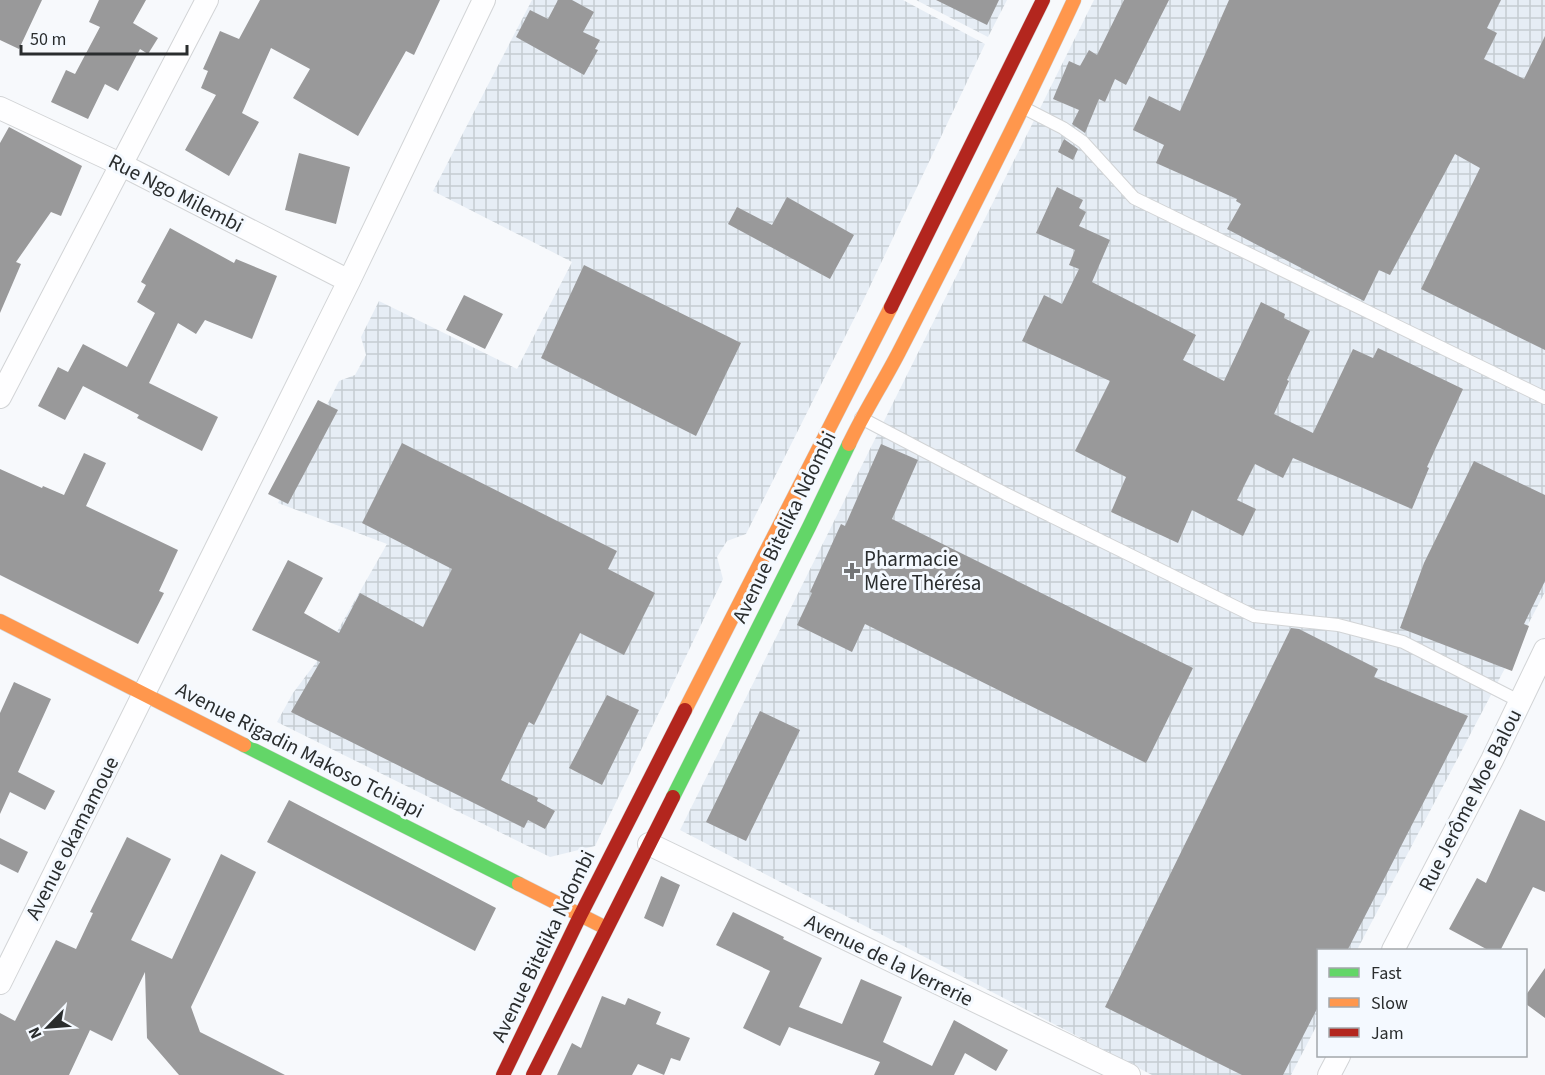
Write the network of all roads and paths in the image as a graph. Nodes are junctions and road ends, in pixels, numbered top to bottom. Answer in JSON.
{"nodes":[{"id":1,"x":207,"y":0,"type":"edge"},
{"id":2,"x":484,"y":0,"type":"edge"},
{"id":3,"x":1043,"y":0,"type":"edge"},
{"id":4,"x":1074,"y":0,"type":"edge"},
{"id":5,"x":1011,"y":101,"type":"junction"},
{"id":6,"x":0,"y":108,"type":"edge"},
{"id":7,"x":120,"y":164,"type":"junction"},
{"id":8,"x":350,"y":281,"type":"junction"},
{"id":9,"x":7,"y":363,"type":"edge"},
{"id":10,"x":0,"y":397,"type":"edge"},
{"id":11,"x":1545,"y":399,"type":"edge"},
{"id":12,"x":861,"y":418,"type":"junction"},
{"id":13,"x":0,"y":621,"type":"edge"},
{"id":14,"x":1545,"y":650,"type":"edge"},
{"id":15,"x":144,"y":694,"type":"junction"},
{"id":16,"x":1519,"y":701,"type":"junction"},
{"id":17,"x":649,"y":844,"type":"junction"},
{"id":18,"x":580,"y":916,"type":"junction"},
{"id":19,"x":607,"y":928,"type":"junction"},
{"id":20,"x":1394,"y":949,"type":"edge"},
{"id":21,"x":0,"y":982,"type":"edge"},
{"id":22,"x":1338,"y":1057,"type":"edge"},
{"id":23,"x":503,"y":1075,"type":"edge"},
{"id":24,"x":533,"y":1075,"type":"edge"},
{"id":25,"x":1129,"y":1075,"type":"edge"},
{"id":26,"x":1329,"y":1075,"type":"edge"}],
"edges":[{"from":1,"to":7,"type":"street"},
{"from":2,"to":8,"type":"street","name":"Avenue okamamoue"},
{"from":3,"to":5,"type":"main road","name":"Avenue Bitelika Ndombi"},
{"from":4,"to":5,"type":"main road","name":"Avenue Bitelika Ndombi"},
{"from":5,"to":11,"type":"lane"},
{"from":5,"to":12,"type":"main road","name":"Avenue Bitelika Ndombi"},
{"from":5,"to":18,"type":"main road","name":"Avenue Bitelika Ndombi"},
{"from":6,"to":7,"type":"street","name":"Rue Ngo Milembi"},
{"from":7,"to":8,"type":"street","name":"Rue Ngo Milembi"},
{"from":7,"to":9,"type":"street"},
{"from":8,"to":15,"type":"street","name":"Avenue okamamoue"},
{"from":9,"to":10,"type":"street"},
{"from":12,"to":16,"type":"lane"},
{"from":12,"to":17,"type":"main road","name":"Avenue Bitelika Ndombi"},
{"from":13,"to":15,"type":"main road","name":"Avenue Rigadin Makoso Tchiapi"},
{"from":14,"to":16,"type":"street","name":"Rue Jerôme Moe Balou"},
{"from":15,"to":18,"type":"main road","name":"Avenue Rigadin Makoso Tchiapi"},
{"from":15,"to":21,"type":"street","name":"Avenue okamamoue"},
{"from":16,"to":20,"type":"street","name":"Rue Jerôme Moe Balou"},
{"from":17,"to":19,"type":"main road","name":"Avenue Bitelika Ndombi"},
{"from":17,"to":25,"type":"street","name":"Avenue de la Verrerie"},
{"from":18,"to":19,"type":"main road","name":"Avenue Rigadin Makoso Tchiapi"},
{"from":18,"to":23,"type":"main road","name":"Avenue Bitelika Ndombi"},
{"from":19,"to":24,"type":"main road","name":"Avenue Bitelika Ndombi"},
{"from":22,"to":26,"type":"street"}]}
